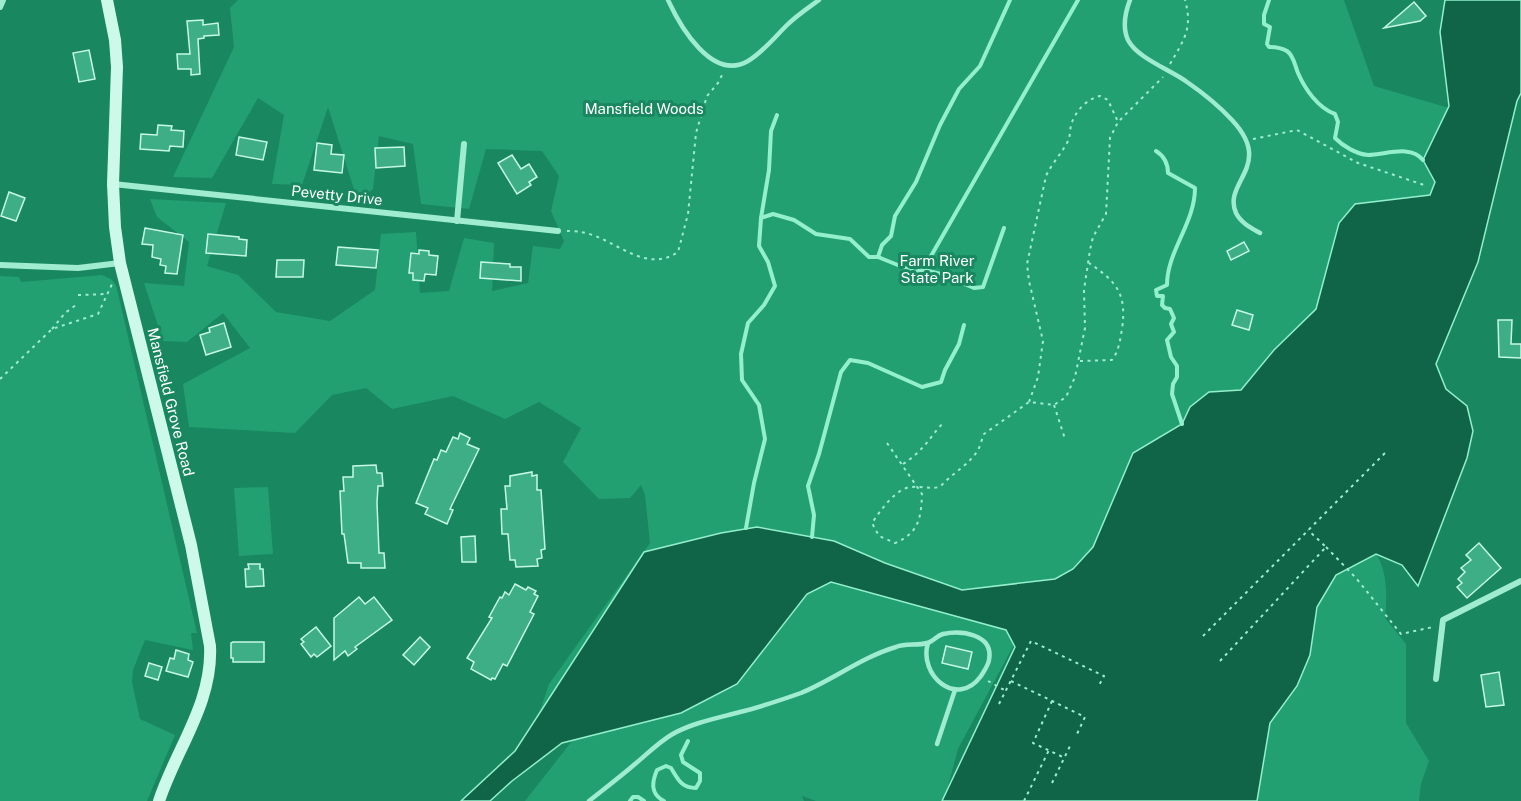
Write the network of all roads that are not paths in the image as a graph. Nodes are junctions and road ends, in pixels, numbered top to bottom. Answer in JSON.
{"nodes":[{"id":1,"x":3,"y":0,"type":"edge"},
{"id":2,"x":106,"y":0,"type":"edge"},
{"id":3,"x":668,"y":0,"type":"edge"},
{"id":4,"x":819,"y":0,"type":"edge"},
{"id":5,"x":1130,"y":0,"type":"edge"},
{"id":6,"x":0,"y":7,"type":"edge"},
{"id":7,"x":464,"y":144,"type":"dead end"},
{"id":8,"x":113,"y":184,"type":"junction"},
{"id":9,"x":457,"y":221,"type":"junction"},
{"id":10,"x":558,"y":231,"type":"road end"},
{"id":11,"x":1260,"y":233,"type":"dead end"},
{"id":12,"x":0,"y":265,"type":"edge"},
{"id":13,"x":121,"y":267,"type":"junction"},
{"id":14,"x":1521,"y":581,"type":"edge"},
{"id":15,"x":928,"y":643,"type":"junction"},
{"id":16,"x":1436,"y":680,"type":"dead end"},
{"id":17,"x":955,"y":690,"type":"junction"},
{"id":18,"x":938,"y":744,"type":"dead end"},
{"id":19,"x":159,"y":801,"type":"edge"},
{"id":20,"x":589,"y":801,"type":"edge"}],
"edges":[{"from":1,"to":6,"type":"street"},
{"from":2,"to":8,"type":"street","name":"Mansfield Grove Road"},
{"from":3,"to":4,"type":"lane"},
{"from":5,"to":11,"type":"lane"},
{"from":7,"to":9,"type":"street"},
{"from":8,"to":9,"type":"street","name":"Pevetty Drive"},
{"from":8,"to":13,"type":"street","name":"Mansfield Grove Road"},
{"from":9,"to":10,"type":"street","name":"Pevetty Drive"},
{"from":12,"to":13,"type":"street"},
{"from":13,"to":19,"type":"street","name":"Mansfield Grove Road"},
{"from":14,"to":16,"type":"street"},
{"from":15,"to":17,"type":"lane"},
{"from":15,"to":17,"type":"lane"},
{"from":15,"to":20,"type":"lane"},
{"from":17,"to":18,"type":"lane"}]}
